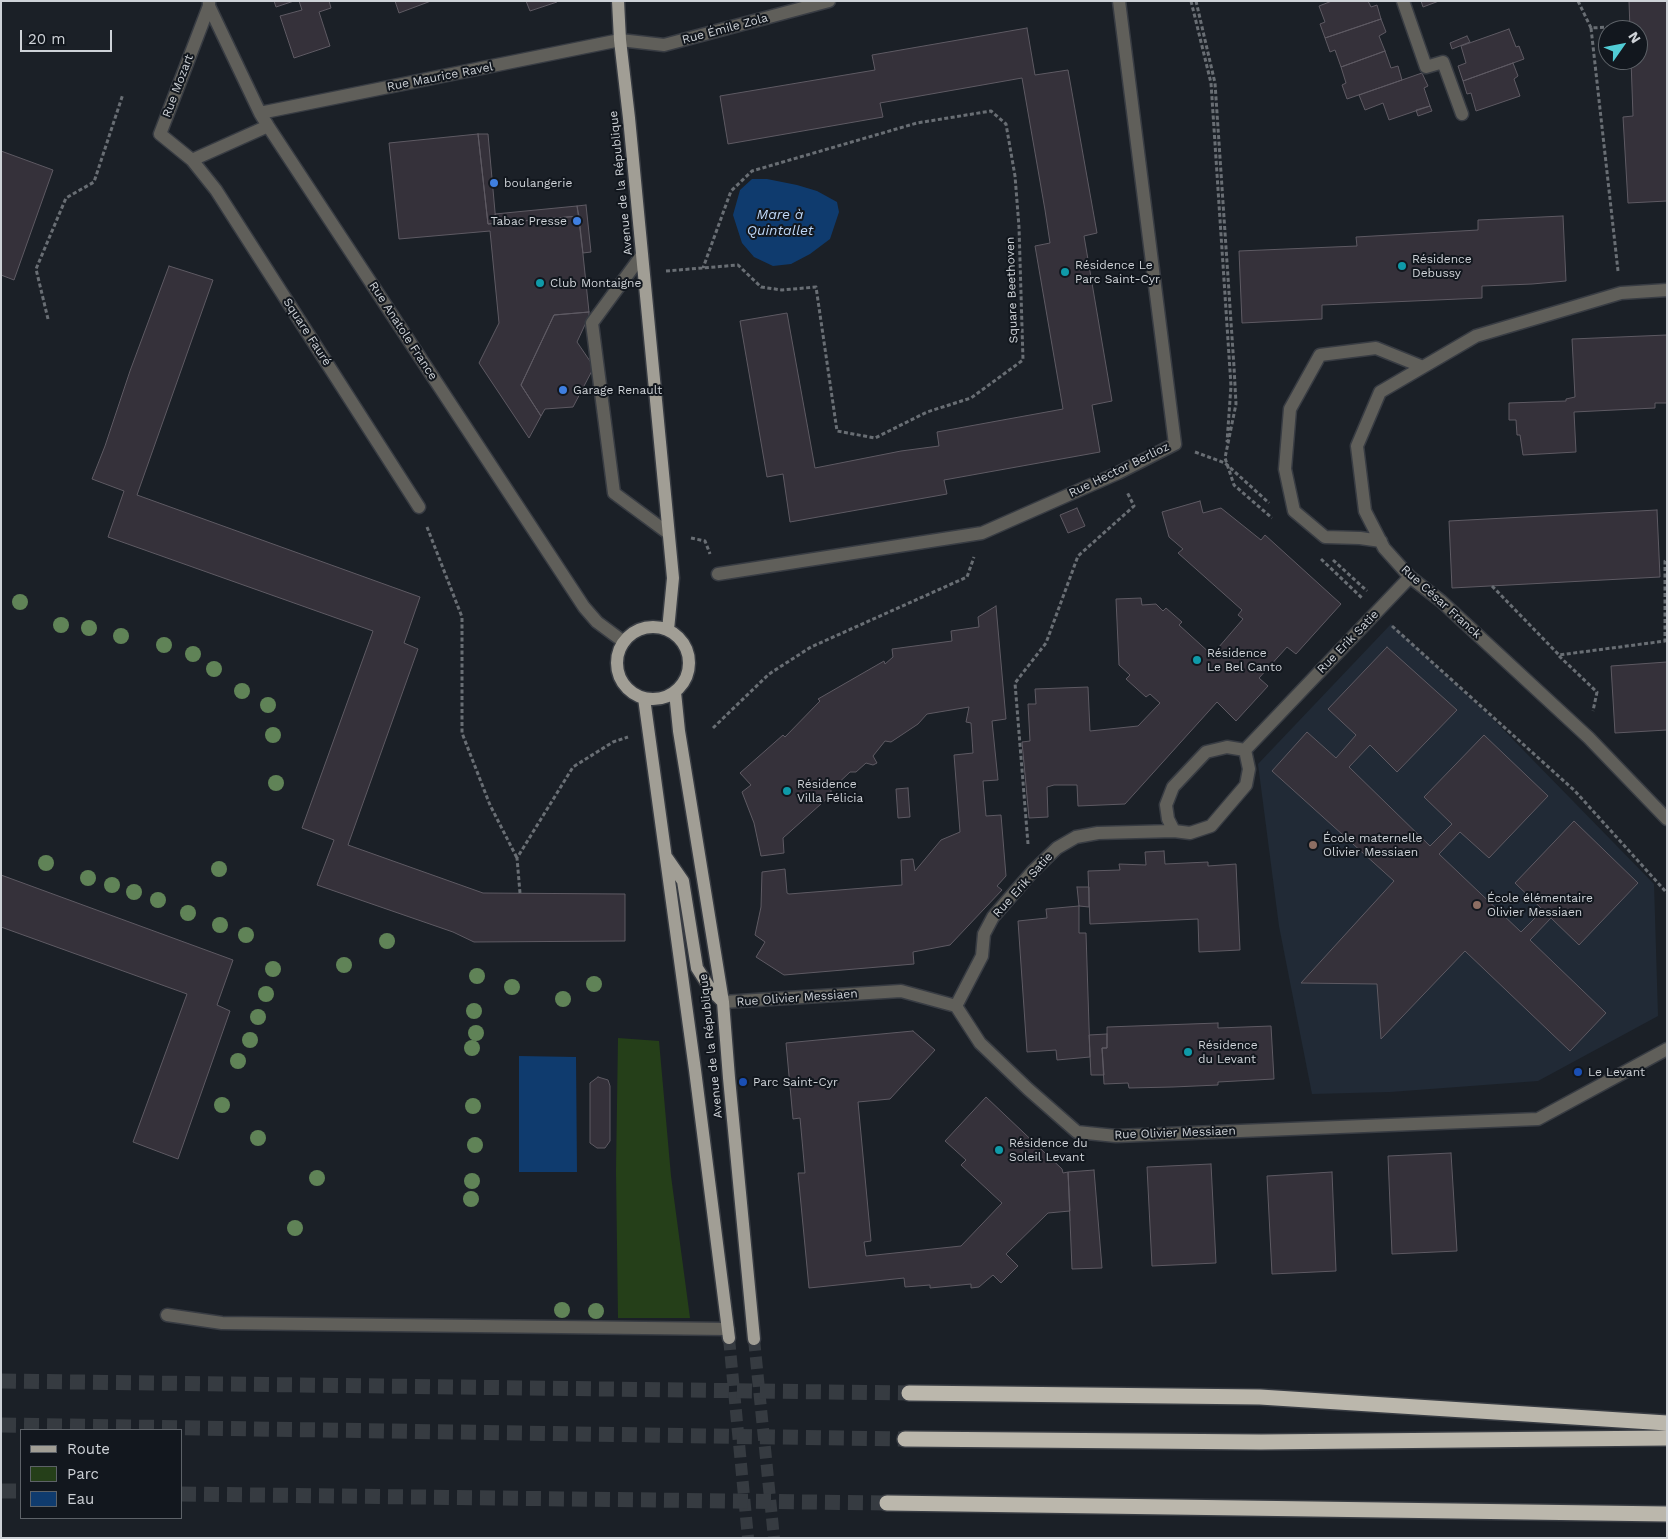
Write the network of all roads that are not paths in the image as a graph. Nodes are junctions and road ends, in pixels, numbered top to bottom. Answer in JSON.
{"nodes":[{"id":1,"x":618,"y":1,"type":"edge"},
{"id":2,"x":829,"y":1,"type":"edge"},
{"id":3,"x":1119,"y":1,"type":"edge"},
{"id":4,"x":1403,"y":1,"type":"edge"},
{"id":5,"x":209,"y":4,"type":"edge"},
{"id":6,"x":620,"y":40,"type":"junction"},
{"id":7,"x":260,"y":113,"type":"junction"},
{"id":8,"x":1462,"y":114,"type":"dead end"},
{"id":9,"x":268,"y":126,"type":"junction"},
{"id":10,"x":192,"y":160,"type":"junction"},
{"id":11,"x":642,"y":255,"type":"junction"},
{"id":12,"x":1667,"y":290,"type":"edge"},
{"id":13,"x":1423,"y":367,"type":"junction"},
{"id":14,"x":419,"y":507,"type":"road end"},
{"id":15,"x":668,"y":533,"type":"junction"},
{"id":16,"x":1381,"y":542,"type":"junction"},
{"id":17,"x":718,"y":574,"type":"road end"},
{"id":18,"x":1410,"y":577,"type":"junction"},
{"id":19,"x":668,"y":630,"type":"junction"},
{"id":20,"x":624,"y":642,"type":"junction"},
{"id":21,"x":675,"y":692,"type":"junction"},
{"id":22,"x":644,"y":698,"type":"junction"},
{"id":23,"x":1245,"y":750,"type":"junction"},
{"id":24,"x":1667,"y":819,"type":"edge"},
{"id":25,"x":1174,"y":831,"type":"junction"},
{"id":26,"x":666,"y":856,"type":"junction"},
{"id":27,"x":723,"y":1002,"type":"junction"},
{"id":28,"x":956,"y":1006,"type":"junction"},
{"id":29,"x":1667,"y":1049,"type":"edge"},
{"id":30,"x":167,"y":1315,"type":"dead end"},
{"id":31,"x":729,"y":1334,"type":"joint"},
{"id":32,"x":754,"y":1339,"type":"tunnel mouth"},
{"id":33,"x":909,"y":1393,"type":"tunnel mouth"},
{"id":34,"x":1667,"y":1424,"type":"edge"},
{"id":35,"x":1667,"y":1438,"type":"edge"},
{"id":36,"x":904,"y":1439,"type":"tunnel mouth"},
{"id":37,"x":888,"y":1503,"type":"tunnel mouth"},
{"id":38,"x":1667,"y":1514,"type":"edge"}],
"edges":[{"from":1,"to":6,"type":"main road","name":"Avenue de la République"},
{"from":2,"to":6,"type":"street","name":"Rue Émile Zola"},
{"from":3,"to":17,"type":"street","name":"Rue Hector Berlioz"},
{"from":4,"to":8,"type":"street"},
{"from":5,"to":7,"type":"street","name":"Rue Anatole France"},
{"from":5,"to":10,"type":"street","name":"Rue Mozart"},
{"from":6,"to":7,"type":"street","name":"Rue Maurice Ravel"},
{"from":6,"to":11,"type":"main road","name":"Avenue de la République"},
{"from":7,"to":9,"type":"street","name":"Rue Anatole France"},
{"from":9,"to":10,"type":"street"},
{"from":9,"to":20,"type":"street","name":"Rue Anatole France"},
{"from":10,"to":14,"type":"street","name":"Square Fauré"},
{"from":11,"to":15,"type":"main road","name":"Avenue de la République"},
{"from":11,"to":15,"type":"street"},
{"from":12,"to":13,"type":"street","name":"Rue César Franck"},
{"from":13,"to":16,"type":"street","name":"Rue César Franck"},
{"from":13,"to":16,"type":"street"},
{"from":15,"to":19,"type":"main road","name":"Avenue de la République"},
{"from":16,"to":18,"type":"street","name":"Rue César Franck"},
{"from":18,"to":23,"type":"street","name":"Rue Erik Satie"},
{"from":18,"to":24,"type":"street","name":"Rue César Franck"},
{"from":19,"to":20,"type":"main road"},
{"from":19,"to":21,"type":"main road"},
{"from":20,"to":22,"type":"main road"},
{"from":21,"to":22,"type":"main road"},
{"from":21,"to":27,"type":"main road","name":"Avenue de la République"},
{"from":22,"to":26,"type":"main road","name":"Avenue de la République"},
{"from":23,"to":25,"type":"street","name":"Rue Erik Satie"},
{"from":23,"to":25,"type":"street"},
{"from":25,"to":28,"type":"street","name":"Rue Erik Satie"},
{"from":26,"to":27,"type":"main road"},
{"from":26,"to":31,"type":"main road","name":"Avenue de la République"},
{"from":27,"to":28,"type":"street","name":"Rue Olivier Messiaen"},
{"from":27,"to":32,"type":"main road","name":"Avenue de la République"},
{"from":28,"to":29,"type":"street","name":"Rue Olivier Messiaen"},
{"from":30,"to":31,"type":"street"},
{"from":33,"to":34,"type":"highway"},
{"from":35,"to":36,"type":"highway"},
{"from":37,"to":38,"type":"highway"}]}
